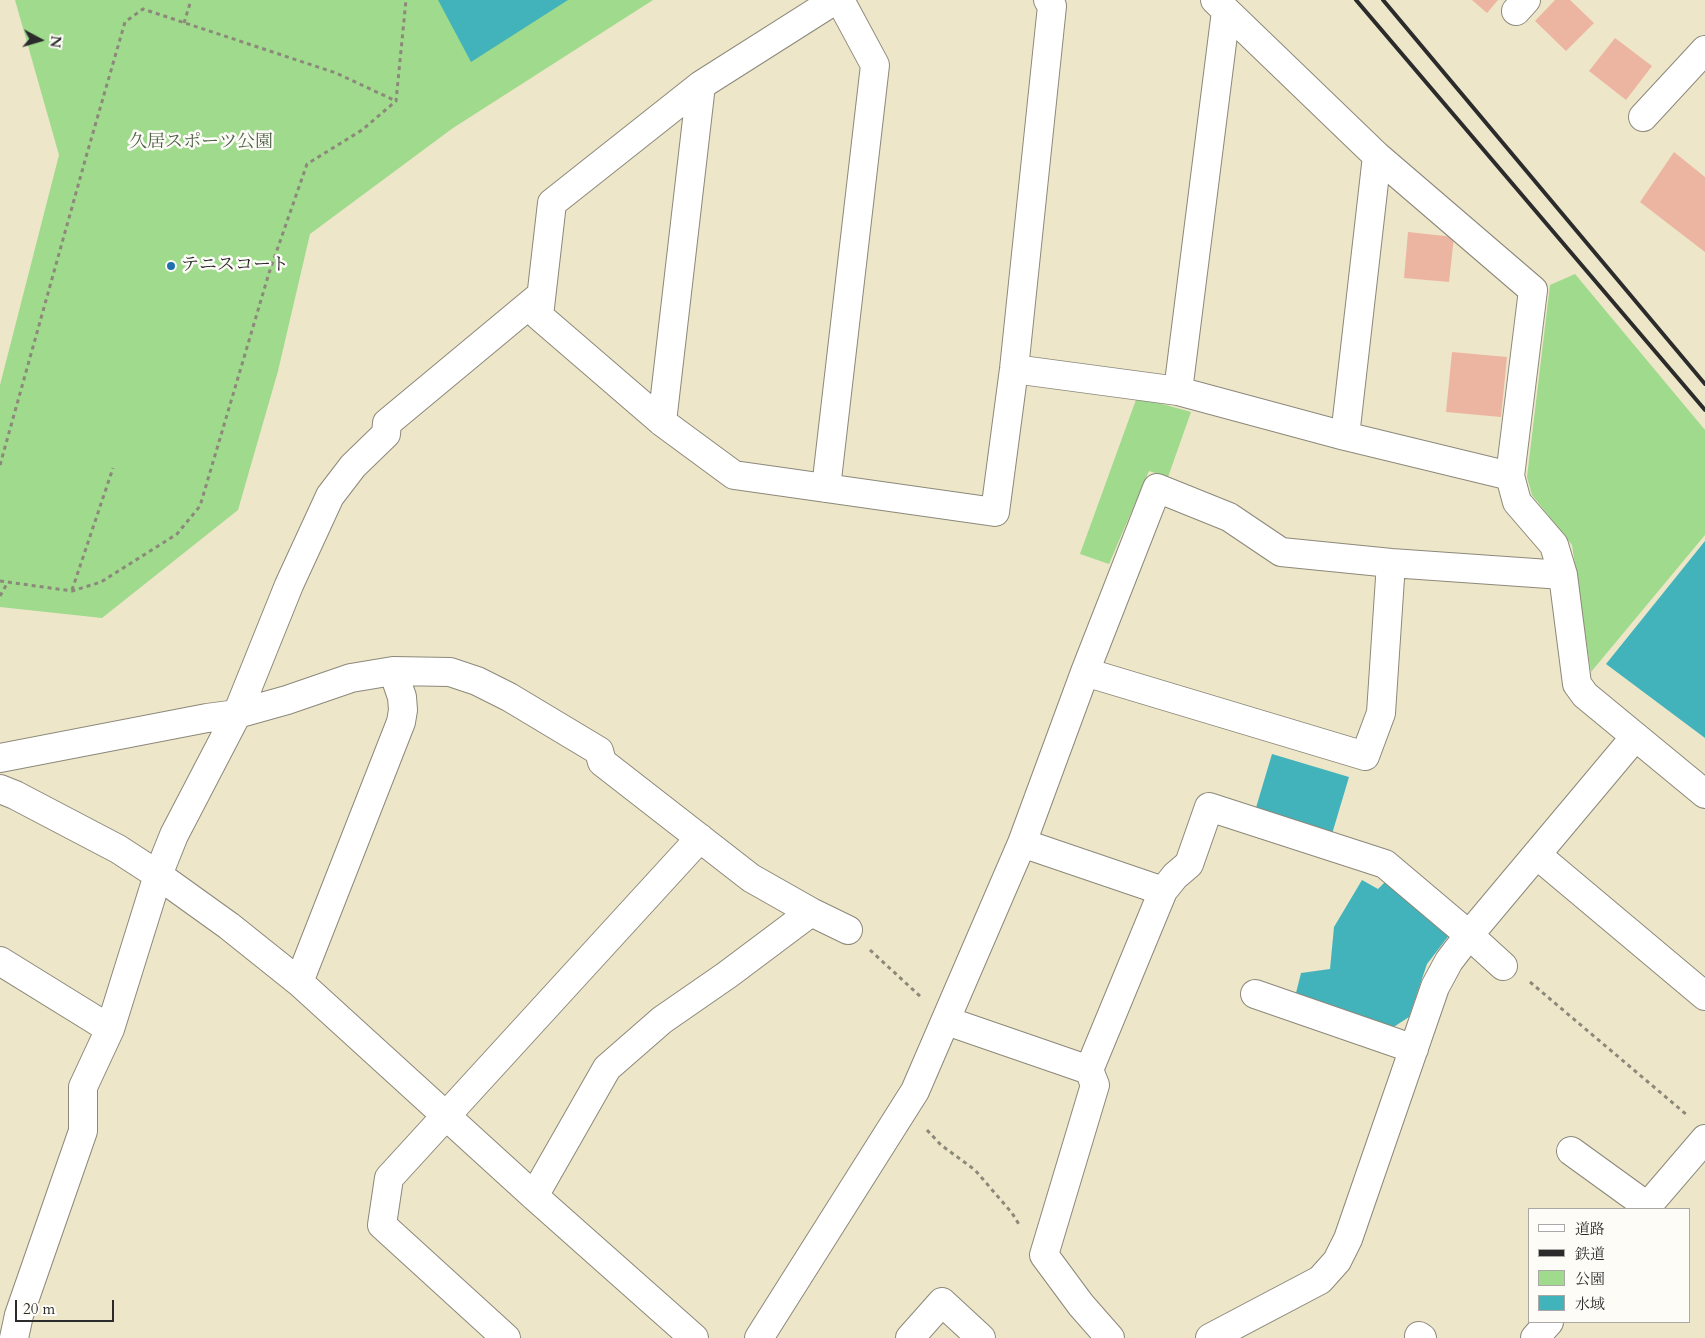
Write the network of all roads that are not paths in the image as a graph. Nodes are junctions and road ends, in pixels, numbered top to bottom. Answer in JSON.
{"nodes":[{"id":1,"x":835,"y":0,"type":"edge"},
{"id":2,"x":840,"y":0,"type":"edge"},
{"id":3,"x":1048,"y":0,"type":"edge"},
{"id":4,"x":1220,"y":6,"type":"edge"},
{"id":5,"x":1705,"y":50,"type":"edge"},
{"id":6,"x":701,"y":85,"type":"junction"},
{"id":7,"x":1643,"y":117,"type":"dead end"},
{"id":8,"x":1377,"y":156,"type":"junction"},
{"id":9,"x":541,"y":295,"type":"junction"},
{"id":10,"x":1014,"y":369,"type":"junction"},
{"id":11,"x":1178,"y":391,"type":"junction"},
{"id":12,"x":662,"y":422,"type":"junction"},
{"id":13,"x":1345,"y":436,"type":"junction"},
{"id":14,"x":1510,"y":476,"type":"junction"},
{"id":15,"x":826,"y":488,"type":"junction"},
{"id":16,"x":1391,"y":563,"type":"junction"},
{"id":17,"x":1563,"y":575,"type":"junction"},
{"id":18,"x":393,"y":672,"type":"junction"},
{"id":19,"x":1085,"y":672,"type":"junction"},
{"id":20,"x":237,"y":714,"type":"junction"},
{"id":21,"x":1635,"y":736,"type":"junction"},
{"id":22,"x":0,"y":758,"type":"edge"},
{"id":23,"x":0,"y":789,"type":"edge"},
{"id":24,"x":1705,"y":794,"type":"edge"},
{"id":25,"x":700,"y":838,"type":"junction"},
{"id":26,"x":1022,"y":843,"type":"junction"},
{"id":27,"x":1537,"y":855,"type":"junction"},
{"id":28,"x":158,"y":874,"type":"junction"},
{"id":29,"x":1164,"y":892,"type":"junction"},
{"id":30,"x":811,"y":912,"type":"junction"},
{"id":31,"x":848,"y":930,"type":"road end"},
{"id":32,"x":1469,"y":934,"type":"junction"},
{"id":33,"x":0,"y":961,"type":"edge"},
{"id":34,"x":1503,"y":966,"type":"road end"},
{"id":35,"x":299,"y":982,"type":"junction"},
{"id":36,"x":1255,"y":994,"type":"dead end"},
{"id":37,"x":1705,"y":996,"type":"edge"},
{"id":38,"x":947,"y":1021,"type":"junction"},
{"id":39,"x":110,"y":1029,"type":"junction"},
{"id":40,"x":1414,"y":1049,"type":"junction"},
{"id":41,"x":1089,"y":1070,"type":"junction"},
{"id":42,"x":445,"y":1115,"type":"junction"},
{"id":43,"x":1701,"y":1150,"type":"edge"},
{"id":44,"x":1571,"y":1151,"type":"dead end"},
{"id":45,"x":534,"y":1196,"type":"junction"},
{"id":46,"x":1646,"y":1208,"type":"edge"},
{"id":47,"x":11,"y":1322,"type":"edge"},
{"id":48,"x":1548,"y":1323,"type":"edge"},
{"id":49,"x":506,"y":1338,"type":"edge"},
{"id":50,"x":694,"y":1338,"type":"edge"},
{"id":51,"x":759,"y":1338,"type":"edge"},
{"id":52,"x":910,"y":1338,"type":"edge"},
{"id":53,"x":981,"y":1338,"type":"edge"},
{"id":54,"x":1110,"y":1338,"type":"edge"},
{"id":55,"x":1210,"y":1338,"type":"edge"},
{"id":56,"x":1535,"y":1338,"type":"edge"}],
"edges":[{"from":1,"to":6,"type":"street"},
{"from":2,"to":15,"type":"street"},
{"from":3,"to":10,"type":"street"},
{"from":4,"to":8,"type":"street"},
{"from":4,"to":11,"type":"street"},
{"from":5,"to":7,"type":"street"},
{"from":6,"to":9,"type":"street"},
{"from":6,"to":12,"type":"street"},
{"from":8,"to":13,"type":"street"},
{"from":8,"to":14,"type":"street"},
{"from":9,"to":12,"type":"street"},
{"from":9,"to":20,"type":"street"},
{"from":10,"to":11,"type":"street"},
{"from":10,"to":15,"type":"street"},
{"from":11,"to":13,"type":"street"},
{"from":12,"to":15,"type":"street"},
{"from":13,"to":14,"type":"street"},
{"from":14,"to":17,"type":"street"},
{"from":16,"to":17,"type":"street"},
{"from":16,"to":19,"type":"street"},
{"from":16,"to":19,"type":"street"},
{"from":17,"to":21,"type":"street"},
{"from":18,"to":20,"type":"street"},
{"from":18,"to":25,"type":"street"},
{"from":18,"to":35,"type":"street"},
{"from":19,"to":26,"type":"street"},
{"from":20,"to":22,"type":"street"},
{"from":20,"to":28,"type":"street"},
{"from":21,"to":24,"type":"street"},
{"from":21,"to":27,"type":"street"},
{"from":23,"to":28,"type":"street"},
{"from":25,"to":30,"type":"street"},
{"from":25,"to":42,"type":"street"},
{"from":26,"to":29,"type":"street"},
{"from":26,"to":38,"type":"street"},
{"from":27,"to":32,"type":"street"},
{"from":27,"to":37,"type":"street"},
{"from":28,"to":35,"type":"street"},
{"from":28,"to":39,"type":"street"},
{"from":29,"to":32,"type":"street"},
{"from":29,"to":41,"type":"street"},
{"from":30,"to":31,"type":"street"},
{"from":30,"to":45,"type":"street"},
{"from":32,"to":34,"type":"street"},
{"from":32,"to":40,"type":"street"},
{"from":33,"to":39,"type":"street"},
{"from":35,"to":42,"type":"street"},
{"from":36,"to":40,"type":"street"},
{"from":38,"to":41,"type":"street"},
{"from":38,"to":51,"type":"street"},
{"from":39,"to":47,"type":"street"},
{"from":40,"to":55,"type":"street"},
{"from":41,"to":54,"type":"street"},
{"from":42,"to":45,"type":"street"},
{"from":42,"to":49,"type":"street"},
{"from":43,"to":46,"type":"street"},
{"from":44,"to":46,"type":"street"},
{"from":45,"to":50,"type":"street"},
{"from":48,"to":56,"type":"street"},
{"from":52,"to":53,"type":"street"}]}
